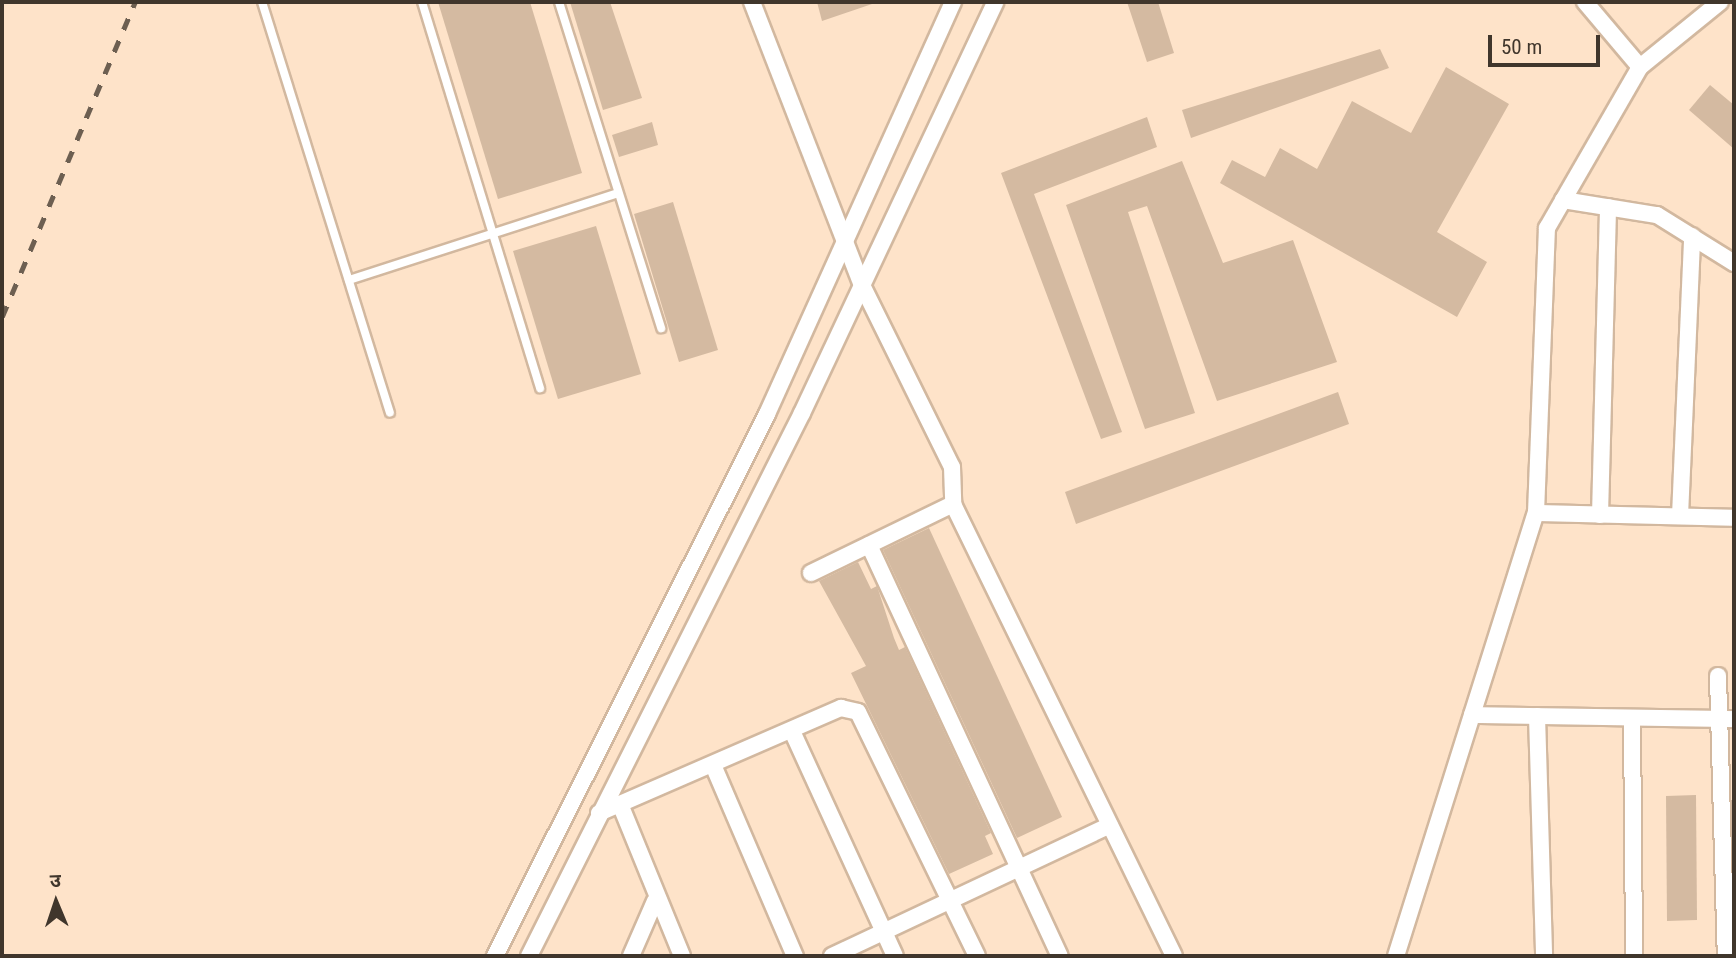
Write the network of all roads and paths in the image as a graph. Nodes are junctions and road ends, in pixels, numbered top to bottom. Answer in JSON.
{"nodes":[{"id":1,"x":262,"y":2,"type":"edge"},
{"id":2,"x":422,"y":2,"type":"edge"},
{"id":3,"x":559,"y":2,"type":"edge"},
{"id":4,"x":752,"y":2,"type":"edge"},
{"id":5,"x":953,"y":2,"type":"edge"},
{"id":6,"x":995,"y":2,"type":"edge"},
{"id":7,"x":1585,"y":2,"type":"edge"},
{"id":8,"x":1720,"y":2,"type":"edge"},
{"id":9,"x":1640,"y":67,"type":"junction"},
{"id":10,"x":616,"y":194,"type":"junction"},
{"id":11,"x":1563,"y":200,"type":"junction"},
{"id":12,"x":1608,"y":207,"type":"junction"},
{"id":13,"x":492,"y":234,"type":"junction"},
{"id":14,"x":1692,"y":236,"type":"junction"},
{"id":15,"x":845,"y":246,"type":"junction"},
{"id":16,"x":1734,"y":263,"type":"edge"},
{"id":17,"x":349,"y":280,"type":"junction"},
{"id":18,"x":862,"y":285,"type":"junction"},
{"id":19,"x":661,"y":328,"type":"dead end"},
{"id":20,"x":540,"y":388,"type":"dead end"},
{"id":21,"x":390,"y":412,"type":"dead end"},
{"id":22,"x":953,"y":504,"type":"junction"},
{"id":23,"x":1535,"y":513,"type":"junction"},
{"id":24,"x":1600,"y":514,"type":"junction"},
{"id":25,"x":1680,"y":516,"type":"junction"},
{"id":26,"x":1734,"y":518,"type":"edge"},
{"id":27,"x":869,"y":545,"type":"junction"},
{"id":28,"x":811,"y":573,"type":"dead end"},
{"id":29,"x":1718,"y":676,"type":"dead end"},
{"id":30,"x":1472,"y":715,"type":"junction"},
{"id":31,"x":1537,"y":716,"type":"junction"},
{"id":32,"x":1632,"y":718,"type":"junction"},
{"id":33,"x":1717,"y":719,"type":"junction"},
{"id":34,"x":1734,"y":719,"type":"edge"},
{"id":35,"x":792,"y":731,"type":"junction"},
{"id":36,"x":713,"y":765,"type":"junction"},
{"id":37,"x":620,"y":804,"type":"junction"},
{"id":38,"x":598,"y":813,"type":"junction"},
{"id":39,"x":1110,"y":825,"type":"junction"},
{"id":40,"x":1020,"y":867,"type":"junction"},
{"id":41,"x":654,"y":901,"type":"junction"},
{"id":42,"x":947,"y":901,"type":"junction"},
{"id":43,"x":882,"y":932,"type":"junction"},
{"id":44,"x":495,"y":956,"type":"edge"},
{"id":45,"x":529,"y":956,"type":"edge"},
{"id":46,"x":631,"y":956,"type":"edge"},
{"id":47,"x":682,"y":956,"type":"edge"},
{"id":48,"x":795,"y":956,"type":"edge"},
{"id":49,"x":832,"y":956,"type":"edge"},
{"id":50,"x":895,"y":956,"type":"edge"},
{"id":51,"x":977,"y":956,"type":"edge"},
{"id":52,"x":1060,"y":956,"type":"edge"},
{"id":53,"x":1174,"y":956,"type":"edge"},
{"id":54,"x":1396,"y":956,"type":"edge"},
{"id":55,"x":1544,"y":956,"type":"edge"},
{"id":56,"x":1634,"y":956,"type":"edge"},
{"id":57,"x":1726,"y":956,"type":"edge"}],
"edges":[{"from":1,"to":17,"type":"lane"},
{"from":2,"to":13,"type":"lane"},
{"from":3,"to":10,"type":"lane"},
{"from":4,"to":15,"type":"street"},
{"from":5,"to":15,"type":"street"},
{"from":6,"to":18,"type":"street"},
{"from":7,"to":9,"type":"street"},
{"from":8,"to":9,"type":"street"},
{"from":9,"to":11,"type":"street"},
{"from":10,"to":13,"type":"lane"},
{"from":10,"to":19,"type":"lane"},
{"from":11,"to":12,"type":"street"},
{"from":11,"to":23,"type":"street"},
{"from":12,"to":14,"type":"street"},
{"from":12,"to":24,"type":"street"},
{"from":13,"to":17,"type":"lane"},
{"from":13,"to":20,"type":"lane"},
{"from":14,"to":16,"type":"street"},
{"from":14,"to":25,"type":"street"},
{"from":15,"to":18,"type":"street"},
{"from":15,"to":44,"type":"street"},
{"from":17,"to":21,"type":"lane"},
{"from":18,"to":22,"type":"street"},
{"from":18,"to":38,"type":"street"},
{"from":22,"to":27,"type":"street"},
{"from":22,"to":39,"type":"street"},
{"from":23,"to":24,"type":"street"},
{"from":23,"to":30,"type":"street"},
{"from":24,"to":25,"type":"street"},
{"from":25,"to":26,"type":"street"},
{"from":27,"to":28,"type":"street"},
{"from":27,"to":40,"type":"street"},
{"from":29,"to":33,"type":"street"},
{"from":30,"to":31,"type":"street"},
{"from":30,"to":54,"type":"street"},
{"from":31,"to":32,"type":"street"},
{"from":31,"to":55,"type":"street"},
{"from":32,"to":33,"type":"street"},
{"from":32,"to":56,"type":"street"},
{"from":33,"to":34,"type":"street"},
{"from":33,"to":57,"type":"street"},
{"from":35,"to":36,"type":"street"},
{"from":35,"to":42,"type":"street"},
{"from":35,"to":43,"type":"street"},
{"from":36,"to":37,"type":"street"},
{"from":36,"to":48,"type":"street"},
{"from":37,"to":38,"type":"street"},
{"from":37,"to":41,"type":"street"},
{"from":38,"to":45,"type":"street"},
{"from":39,"to":40,"type":"street"},
{"from":39,"to":53,"type":"street"},
{"from":40,"to":42,"type":"street"},
{"from":40,"to":52,"type":"street"},
{"from":41,"to":46,"type":"street"},
{"from":41,"to":47,"type":"street"},
{"from":42,"to":43,"type":"street"},
{"from":42,"to":51,"type":"street"},
{"from":43,"to":49,"type":"street"},
{"from":43,"to":50,"type":"street"}]}
